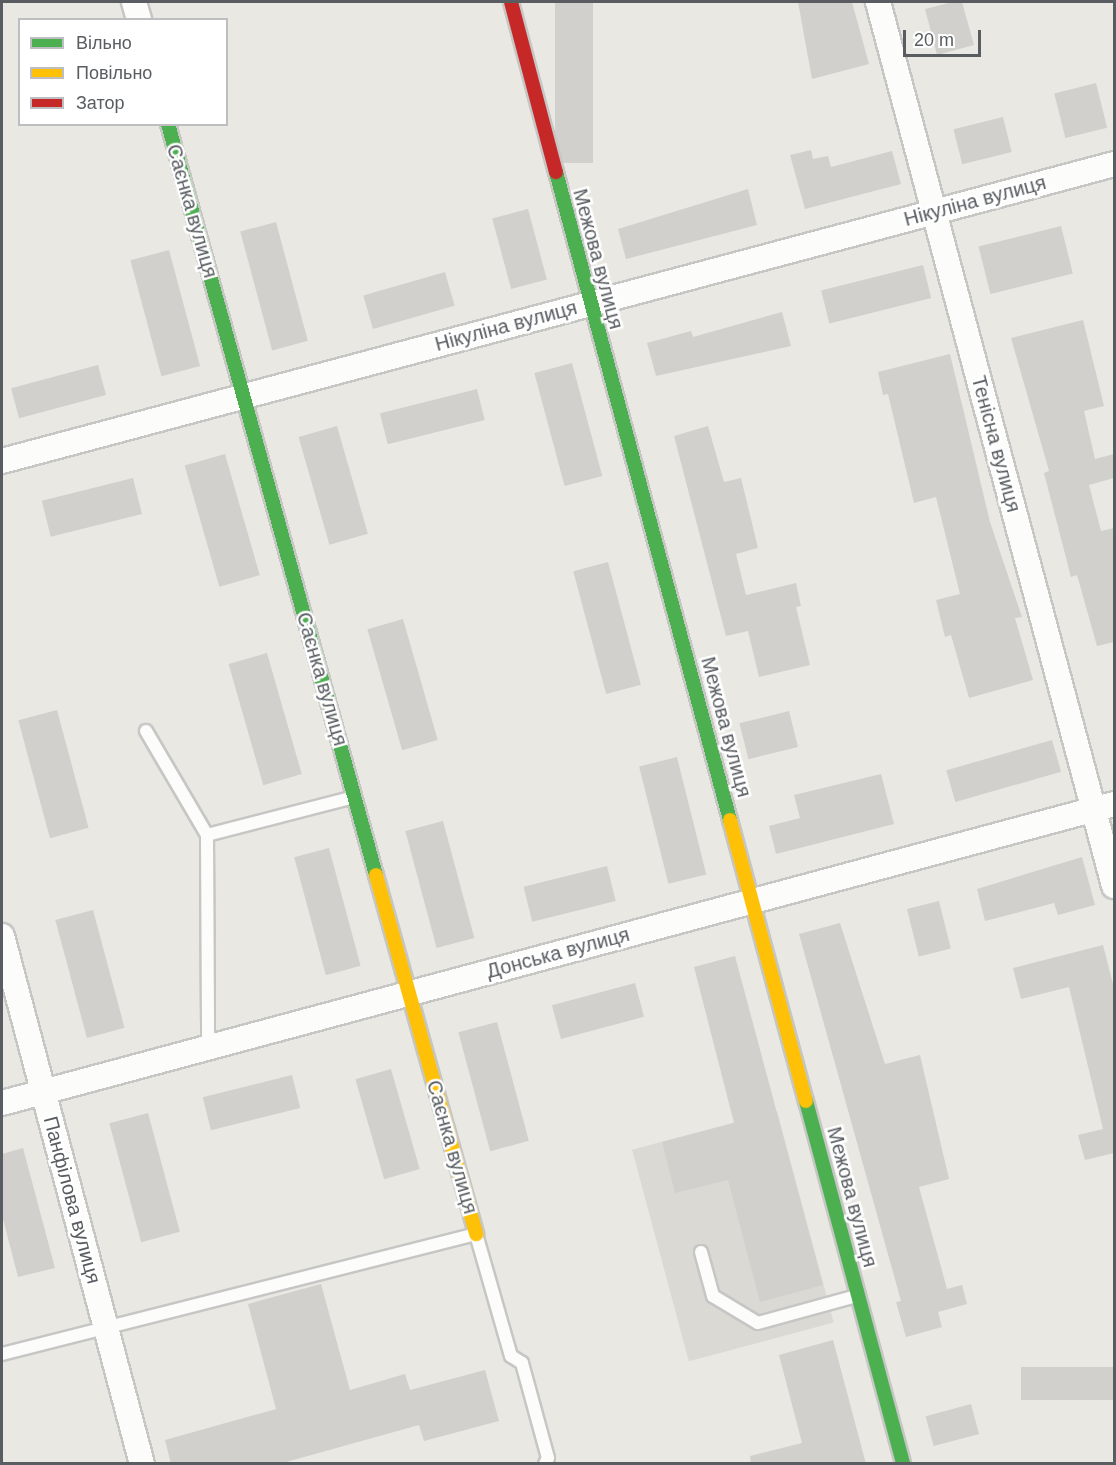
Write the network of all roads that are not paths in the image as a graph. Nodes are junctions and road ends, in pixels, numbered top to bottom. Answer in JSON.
{"nodes":[{"id":1,"x":134,"y":2,"type":"edge"},
{"id":2,"x":511,"y":2,"type":"edge"},
{"id":3,"x":878,"y":2,"type":"edge"},
{"id":4,"x":138,"y":18,"type":"edge"},
{"id":5,"x":169,"y":126,"type":"edge"},
{"id":6,"x":1114,"y":164,"type":"edge"},
{"id":7,"x":934,"y":212,"type":"junction"},
{"id":8,"x":590,"y":304,"type":"junction"},
{"id":9,"x":244,"y":397,"type":"junction"},
{"id":10,"x":2,"y":461,"type":"edge"},
{"id":11,"x":146,"y":731,"type":"dead end"},
{"id":12,"x":355,"y":796,"type":"junction"},
{"id":13,"x":1104,"y":806,"type":"edge"},
{"id":14,"x":207,"y":835,"type":"junction"},
{"id":15,"x":1114,"y":886,"type":"edge"},
{"id":16,"x":754,"y":901,"type":"junction"},
{"id":17,"x":2,"y":936,"type":"edge"},
{"id":18,"x":409,"y":993,"type":"junction"},
{"id":19,"x":208,"y":1047,"type":"junction"},
{"id":20,"x":43,"y":1092,"type":"junction"},
{"id":21,"x":2,"y":1102,"type":"edge"},
{"id":22,"x":476,"y":1234,"type":"junction"},
{"id":23,"x":701,"y":1252,"type":"dead end"},
{"id":24,"x":858,"y":1296,"type":"junction"},
{"id":25,"x":106,"y":1328,"type":"junction"},
{"id":26,"x":2,"y":1354,"type":"edge"},
{"id":27,"x":142,"y":1464,"type":"edge"},
{"id":28,"x":545,"y":1464,"type":"edge"},
{"id":29,"x":903,"y":1464,"type":"edge"}],
"edges":[{"from":1,"to":4,"type":"street"},
{"from":2,"to":8,"type":"street","name":"Межова вулиця"},
{"from":3,"to":7,"type":"street","name":"Тенісна вулиця"},
{"from":5,"to":9,"type":"street","name":"Саєнка вулиця"},
{"from":6,"to":7,"type":"street","name":"Нікуліна вулиця"},
{"from":7,"to":8,"type":"street","name":"Нікуліна вулиця"},
{"from":7,"to":13,"type":"street","name":"Тенісна вулиця"},
{"from":8,"to":9,"type":"street","name":"Нікуліна вулиця"},
{"from":8,"to":16,"type":"street","name":"Межова вулиця"},
{"from":9,"to":10,"type":"street","name":"Нікуліна вулиця"},
{"from":9,"to":12,"type":"street","name":"Саєнка вулиця"},
{"from":11,"to":14,"type":"lane"},
{"from":12,"to":14,"type":"lane"},
{"from":12,"to":18,"type":"street","name":"Саєнка вулиця"},
{"from":13,"to":15,"type":"street","name":"Тенісна вулиця"},
{"from":13,"to":16,"type":"street","name":"Донська вулиця"},
{"from":14,"to":19,"type":"lane"},
{"from":16,"to":18,"type":"street","name":"Донська вулиця"},
{"from":16,"to":24,"type":"street","name":"Межова вулиця"},
{"from":17,"to":20,"type":"street","name":"Панфілова вулиця"},
{"from":18,"to":19,"type":"street","name":"Донська вулиця"},
{"from":18,"to":22,"type":"street","name":"Саєнка вулиця"},
{"from":19,"to":20,"type":"street","name":"Донська вулиця"},
{"from":20,"to":21,"type":"street","name":"Донська вулиця"},
{"from":20,"to":25,"type":"street","name":"Панфілова вулиця"},
{"from":22,"to":25,"type":"lane"},
{"from":22,"to":28,"type":"lane"},
{"from":23,"to":24,"type":"lane"},
{"from":24,"to":29,"type":"street","name":"Межова вулиця"},
{"from":25,"to":26,"type":"lane"},
{"from":25,"to":27,"type":"street","name":"Панфілова вулиця"}]}
